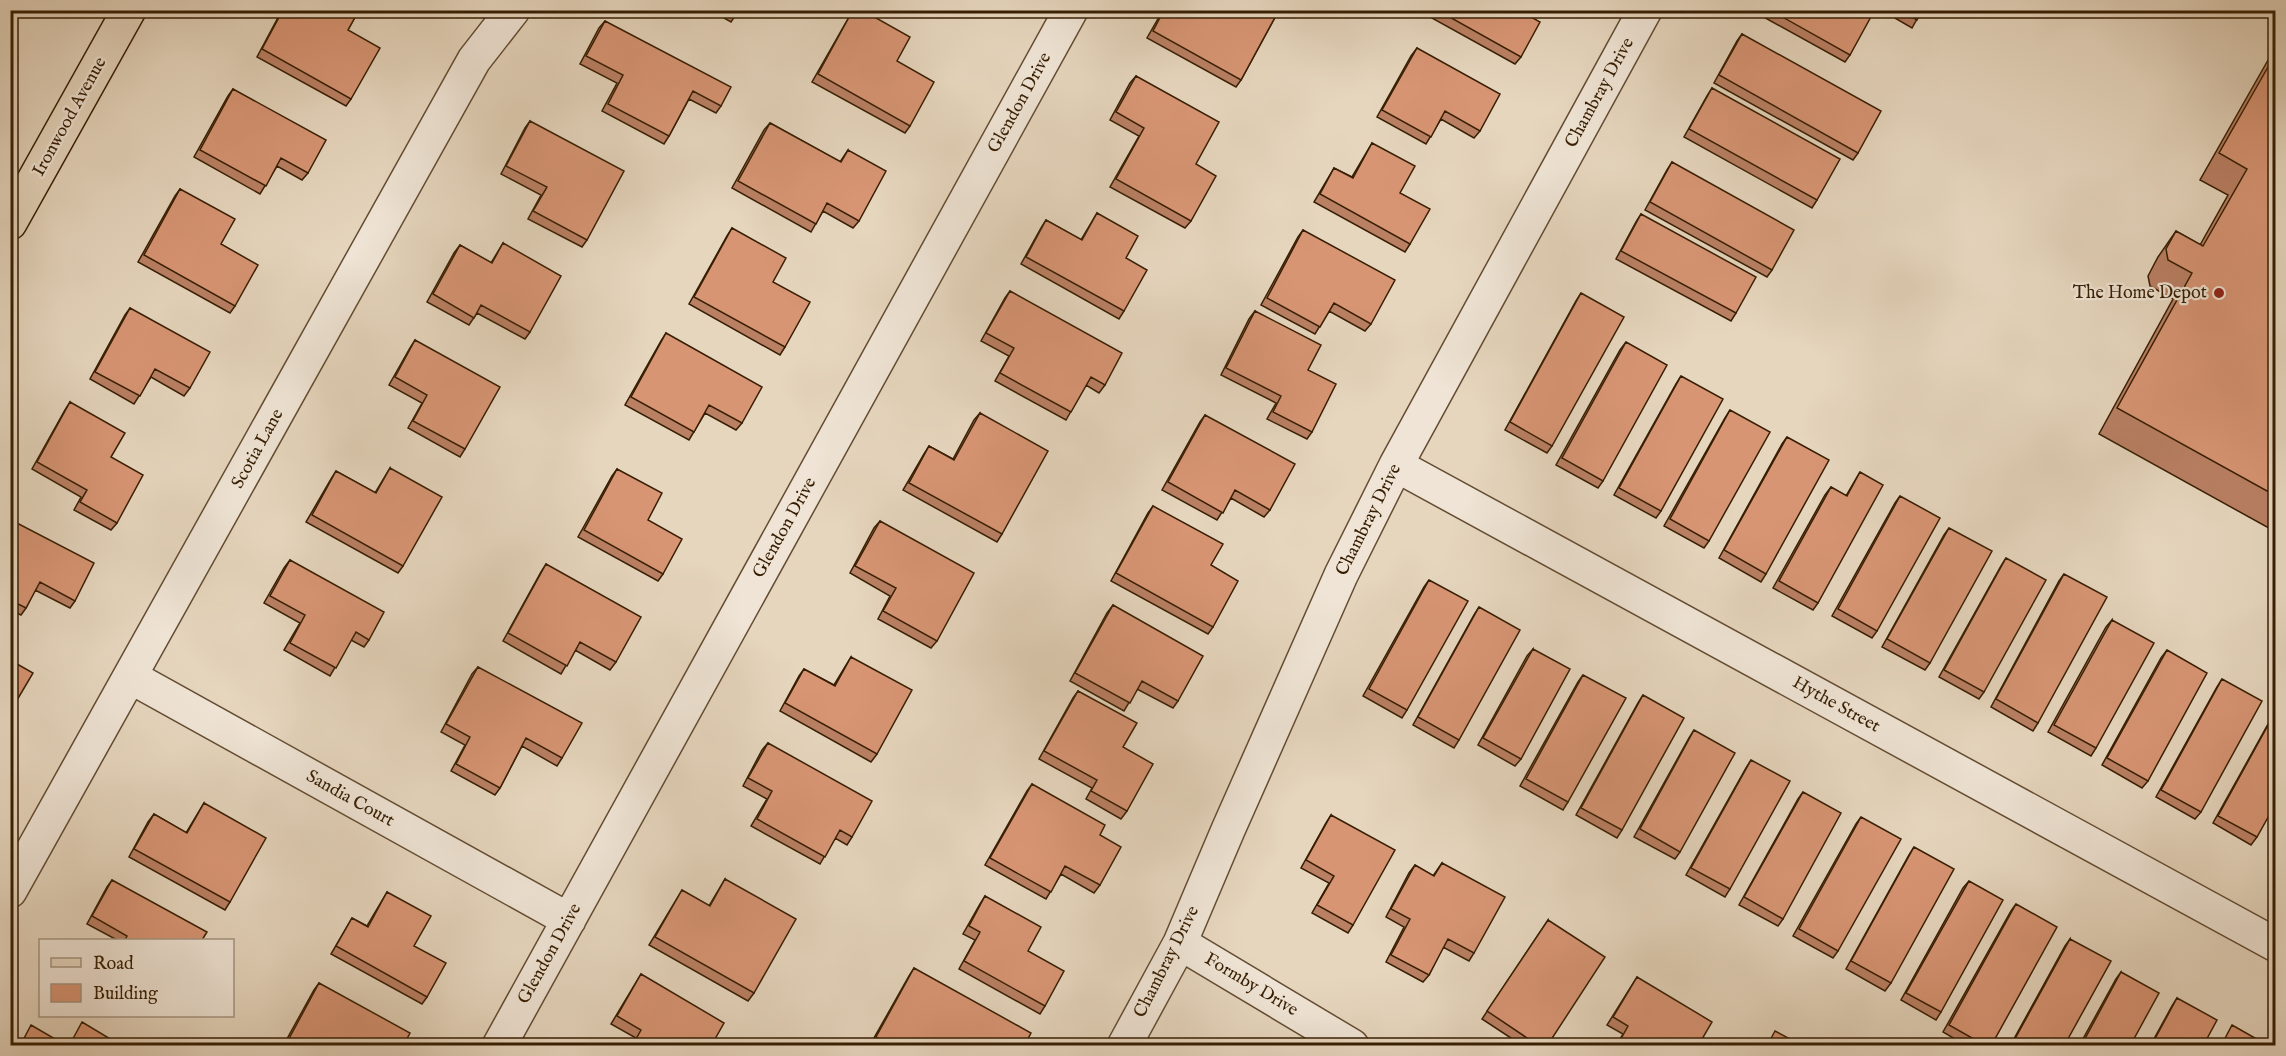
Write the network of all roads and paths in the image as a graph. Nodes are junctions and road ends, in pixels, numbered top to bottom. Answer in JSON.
{"nodes":[{"id":1,"x":129,"y":10,"type":"edge"},
{"id":2,"x":513,"y":10,"type":"edge"},
{"id":3,"x":1071,"y":10,"type":"edge"},
{"id":4,"x":1645,"y":10,"type":"edge"},
{"id":5,"x":10,"y":223,"type":"edge"},
{"id":6,"x":1396,"y":465,"type":"junction"},
{"id":7,"x":131,"y":677,"type":"junction"},
{"id":8,"x":10,"y":891,"type":"edge"},
{"id":9,"x":569,"y":920,"type":"junction"},
{"id":10,"x":1180,"y":943,"type":"junction"},
{"id":11,"x":2276,"y":945,"type":"edge"},
{"id":12,"x":499,"y":1046,"type":"edge"},
{"id":13,"x":1125,"y":1046,"type":"edge"},
{"id":14,"x":1352,"y":1046,"type":"edge"}],
"edges":[{"from":1,"to":5,"type":"main road","name":"Ironwood Avenue"},
{"from":2,"to":7,"type":"street","name":"Scotia Lane"},
{"from":3,"to":9,"type":"street","name":"Glendon Drive"},
{"from":4,"to":6,"type":"street","name":"Chambray Drive"},
{"from":6,"to":10,"type":"street","name":"Chambray Drive"},
{"from":6,"to":11,"type":"street","name":"Hythe Street"},
{"from":7,"to":8,"type":"street","name":"Scotia Lane"},
{"from":7,"to":9,"type":"street","name":"Sandia Court"},
{"from":9,"to":12,"type":"street","name":"Glendon Drive"},
{"from":10,"to":13,"type":"street","name":"Chambray Drive"},
{"from":10,"to":14,"type":"street","name":"Formby Drive"}]}
